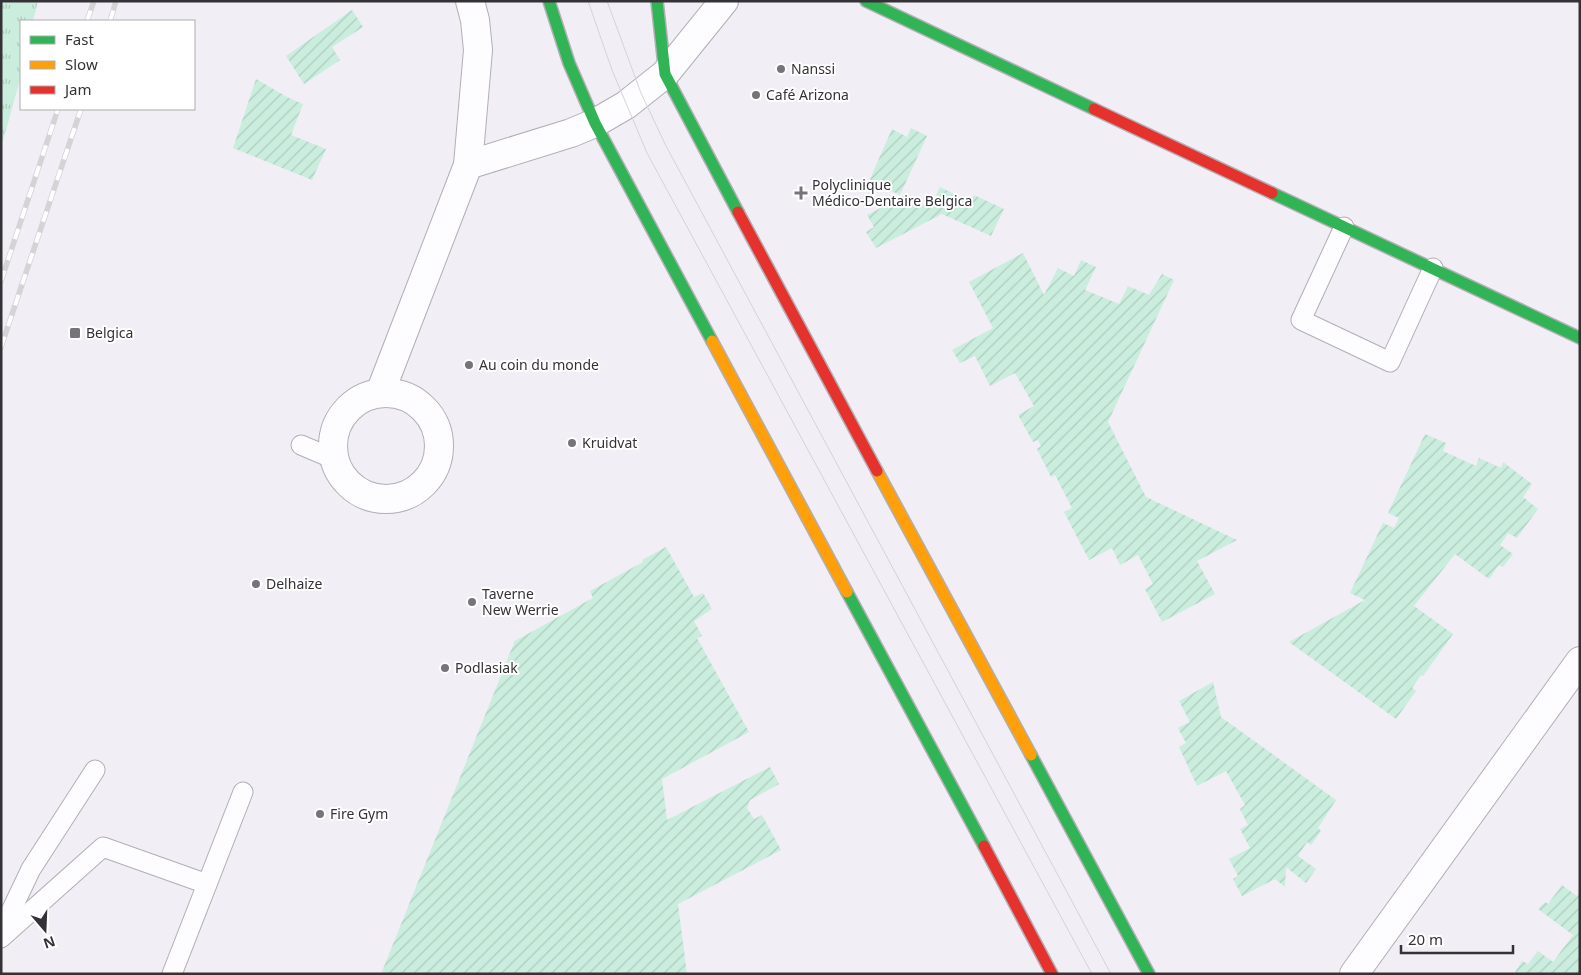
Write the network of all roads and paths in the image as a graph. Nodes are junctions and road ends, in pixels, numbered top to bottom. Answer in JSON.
{"nodes":[{"id":1,"x":470,"y":1,"type":"edge"},
{"id":2,"x":549,"y":1,"type":"edge"},
{"id":3,"x":657,"y":1,"type":"edge"},
{"id":4,"x":724,"y":1,"type":"edge"},
{"id":5,"x":866,"y":1,"type":"edge"},
{"id":6,"x":665,"y":74,"type":"junction"},
{"id":7,"x":595,"y":124,"type":"junction"},
{"id":8,"x":468,"y":165,"type":"junction"},
{"id":9,"x":1344,"y":227,"type":"junction"},
{"id":10,"x":1433,"y":268,"type":"junction"},
{"id":11,"x":1580,"y":338,"type":"edge"},
{"id":12,"x":380,"y":393,"type":"junction"},
{"id":13,"x":301,"y":446,"type":"dead end"},
{"id":14,"x":334,"y":459,"type":"junction"},
{"id":15,"x":1580,"y":661,"type":"edge"},
{"id":16,"x":95,"y":770,"type":"dead end"},
{"id":17,"x":243,"y":792,"type":"dead end"},
{"id":18,"x":206,"y":884,"type":"junction"},
{"id":19,"x":1,"y":932,"type":"edge"},
{"id":20,"x":1,"y":938,"type":"edge"},
{"id":21,"x":172,"y":974,"type":"edge"},
{"id":22,"x":1052,"y":974,"type":"edge"},
{"id":23,"x":1149,"y":974,"type":"edge"},
{"id":24,"x":1354,"y":974,"type":"edge"}],
"edges":[{"from":1,"to":8,"type":"street"},
{"from":2,"to":7,"type":"street"},
{"from":3,"to":6,"type":"street"},
{"from":4,"to":6,"type":"street"},
{"from":5,"to":9,"type":"street"},
{"from":6,"to":7,"type":"street"},
{"from":6,"to":23,"type":"street"},
{"from":7,"to":8,"type":"street"},
{"from":7,"to":22,"type":"street"},
{"from":8,"to":12,"type":"street"},
{"from":9,"to":10,"type":"street"},
{"from":9,"to":10,"type":"lane"},
{"from":10,"to":11,"type":"street"},
{"from":12,"to":14,"type":"street"},
{"from":12,"to":14,"type":"street"},
{"from":13,"to":14,"type":"lane"},
{"from":15,"to":24,"type":"street"},
{"from":16,"to":19,"type":"lane"},
{"from":17,"to":18,"type":"lane"},
{"from":18,"to":20,"type":"lane"},
{"from":18,"to":21,"type":"lane"}]}
